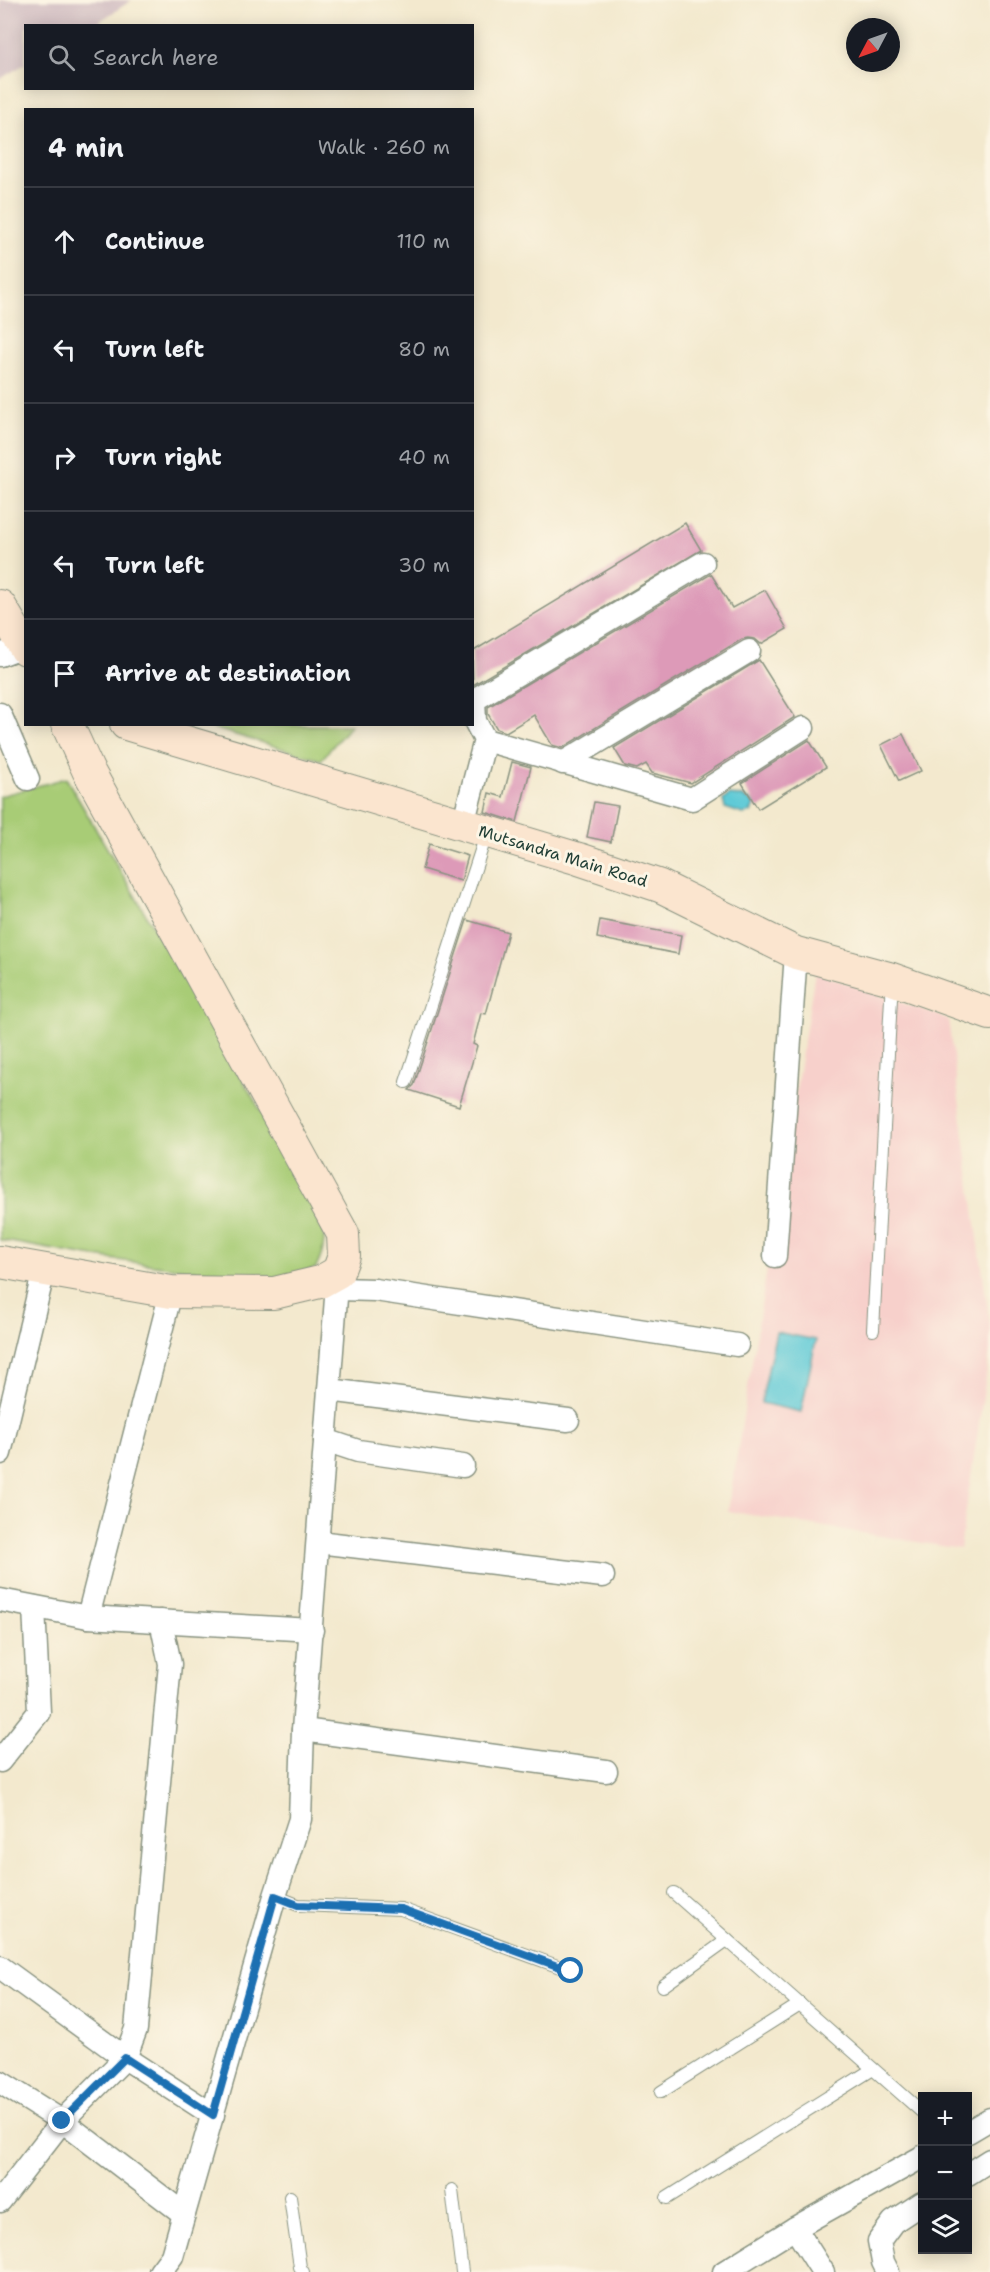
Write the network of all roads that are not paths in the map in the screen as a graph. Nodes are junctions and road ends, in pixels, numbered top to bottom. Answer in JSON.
{"nodes":[{"id":1,"x":703,"y":563,"type":"dead end"},
{"id":2,"x":0,"y":606,"type":"edge"},
{"id":3,"x":16,"y":650,"type":"edge"},
{"id":4,"x":749,"y":651,"type":"dead end"},
{"id":5,"x":0,"y":714,"type":"edge"},
{"id":6,"x":68,"y":726,"type":"edge"},
{"id":7,"x":133,"y":726,"type":"edge"},
{"id":8,"x":802,"y":728,"type":"dead end"},
{"id":9,"x":485,"y":740,"type":"junction"},
{"id":10,"x":563,"y":762,"type":"junction"},
{"id":11,"x":28,"y":779,"type":"dead end"},
{"id":12,"x":475,"y":828,"type":"junction"},
{"id":13,"x":796,"y":953,"type":"junction"},
{"id":14,"x":892,"y":979,"type":"junction"},
{"id":15,"x":990,"y":1014,"type":"edge"},
{"id":16,"x":406,"y":1082,"type":"dead end"},
{"id":17,"x":775,"y":1256,"type":"dead end"},
{"id":18,"x":0,"y":1262,"type":"edge"},
{"id":19,"x":44,"y":1270,"type":"junction"},
{"id":20,"x":338,"y":1280,"type":"junction"},
{"id":21,"x":171,"y":1292,"type":"junction"},
{"id":22,"x":873,"y":1330,"type":"dead end"},
{"id":23,"x":737,"y":1346,"type":"dead end"},
{"id":24,"x":329,"y":1390,"type":"junction"},
{"id":25,"x":568,"y":1420,"type":"dead end"},
{"id":26,"x":325,"y":1440,"type":"junction"},
{"id":27,"x":0,"y":1453,"type":"edge"},
{"id":28,"x":463,"y":1466,"type":"dead end"},
{"id":29,"x":318,"y":1542,"type":"junction"},
{"id":30,"x":603,"y":1576,"type":"dead end"},
{"id":31,"x":0,"y":1600,"type":"edge"},
{"id":32,"x":34,"y":1607,"type":"junction"},
{"id":33,"x":88,"y":1617,"type":"junction"},
{"id":34,"x":161,"y":1622,"type":"junction"},
{"id":35,"x":312,"y":1630,"type":"junction"},
{"id":36,"x":303,"y":1730,"type":"junction"},
{"id":37,"x":0,"y":1761,"type":"edge"},
{"id":38,"x":606,"y":1771,"type":"dead end"},
{"id":39,"x":674,"y":1893,"type":"dead end"},
{"id":40,"x":275,"y":1896,"type":"junction"},
{"id":41,"x":727,"y":1940,"type":"junction"},
{"id":42,"x":0,"y":1967,"type":"edge"},
{"id":43,"x":571,"y":1971,"type":"dead end"},
{"id":44,"x":663,"y":1986,"type":"dead end"},
{"id":45,"x":800,"y":2004,"type":"junction"},
{"id":46,"x":125,"y":2058,"type":"junction"},
{"id":47,"x":873,"y":2069,"type":"junction"},
{"id":48,"x":0,"y":2082,"type":"edge"},
{"id":49,"x":661,"y":2092,"type":"dead end"},
{"id":50,"x":918,"y":2108,"type":"edge"},
{"id":51,"x":213,"y":2115,"type":"junction"},
{"id":52,"x":62,"y":2121,"type":"junction"},
{"id":53,"x":918,"y":2159,"type":"edge"},
{"id":54,"x":990,"y":2160,"type":"edge"},
{"id":55,"x":972,"y":2171,"type":"edge"},
{"id":56,"x":452,"y":2190,"type":"dead end"},
{"id":57,"x":290,"y":2197,"type":"dead end"},
{"id":58,"x":668,"y":2198,"type":"dead end"},
{"id":59,"x":0,"y":2201,"type":"edge"},
{"id":60,"x":918,"y":2206,"type":"edge"},
{"id":61,"x":184,"y":2214,"type":"junction"},
{"id":62,"x":795,"y":2228,"type":"junction"},
{"id":63,"x":160,"y":2272,"type":"edge"},
{"id":64,"x":303,"y":2272,"type":"edge"},
{"id":65,"x":462,"y":2272,"type":"edge"},
{"id":66,"x":724,"y":2272,"type":"edge"},
{"id":67,"x":823,"y":2272,"type":"edge"},
{"id":68,"x":888,"y":2272,"type":"edge"}],
"edges":[{"from":1,"to":9,"type":"street"},
{"from":2,"to":3,"type":"street"},
{"from":4,"to":10,"type":"street"},
{"from":5,"to":11,"type":"street"},
{"from":6,"to":20,"type":"street"},
{"from":7,"to":12,"type":"street","name":"Mutsandra Main Road"},
{"from":8,"to":10,"type":"street"},
{"from":9,"to":10,"type":"street"},
{"from":9,"to":12,"type":"street"},
{"from":12,"to":13,"type":"street","name":"Mutsandra Main Road"},
{"from":12,"to":16,"type":"lane"},
{"from":13,"to":14,"type":"street","name":"Mutsandra Main Road"},
{"from":13,"to":17,"type":"street"},
{"from":14,"to":15,"type":"street","name":"Mutsandra Main Road"},
{"from":14,"to":22,"type":"lane"},
{"from":18,"to":19,"type":"street"},
{"from":19,"to":21,"type":"street"},
{"from":19,"to":27,"type":"street"},
{"from":20,"to":21,"type":"street"},
{"from":20,"to":23,"type":"street"},
{"from":20,"to":24,"type":"street"},
{"from":21,"to":33,"type":"street"},
{"from":24,"to":25,"type":"street"},
{"from":24,"to":26,"type":"street"},
{"from":26,"to":28,"type":"street"},
{"from":26,"to":29,"type":"street"},
{"from":29,"to":30,"type":"street"},
{"from":29,"to":35,"type":"street"},
{"from":31,"to":32,"type":"street"},
{"from":32,"to":33,"type":"street"},
{"from":32,"to":37,"type":"street"},
{"from":33,"to":34,"type":"street"},
{"from":34,"to":35,"type":"street"},
{"from":34,"to":46,"type":"street"},
{"from":35,"to":36,"type":"street"},
{"from":36,"to":38,"type":"street"},
{"from":36,"to":40,"type":"street"},
{"from":39,"to":41,"type":"lane"},
{"from":40,"to":43,"type":"lane"},
{"from":40,"to":51,"type":"street"},
{"from":41,"to":44,"type":"lane"},
{"from":41,"to":45,"type":"lane"},
{"from":42,"to":46,"type":"street"},
{"from":45,"to":47,"type":"lane"},
{"from":45,"to":49,"type":"lane"},
{"from":46,"to":51,"type":"street"},
{"from":46,"to":52,"type":"street"},
{"from":47,"to":50,"type":"lane"},
{"from":47,"to":58,"type":"lane"},
{"from":48,"to":52,"type":"street"},
{"from":51,"to":61,"type":"street"},
{"from":52,"to":59,"type":"street"},
{"from":52,"to":61,"type":"street"},
{"from":53,"to":62,"type":"street"},
{"from":54,"to":55,"type":"street"},
{"from":56,"to":65,"type":"lane"},
{"from":57,"to":64,"type":"lane"},
{"from":60,"to":68,"type":"street"},
{"from":61,"to":63,"type":"street"},
{"from":62,"to":66,"type":"street"},
{"from":62,"to":67,"type":"street"}]}
